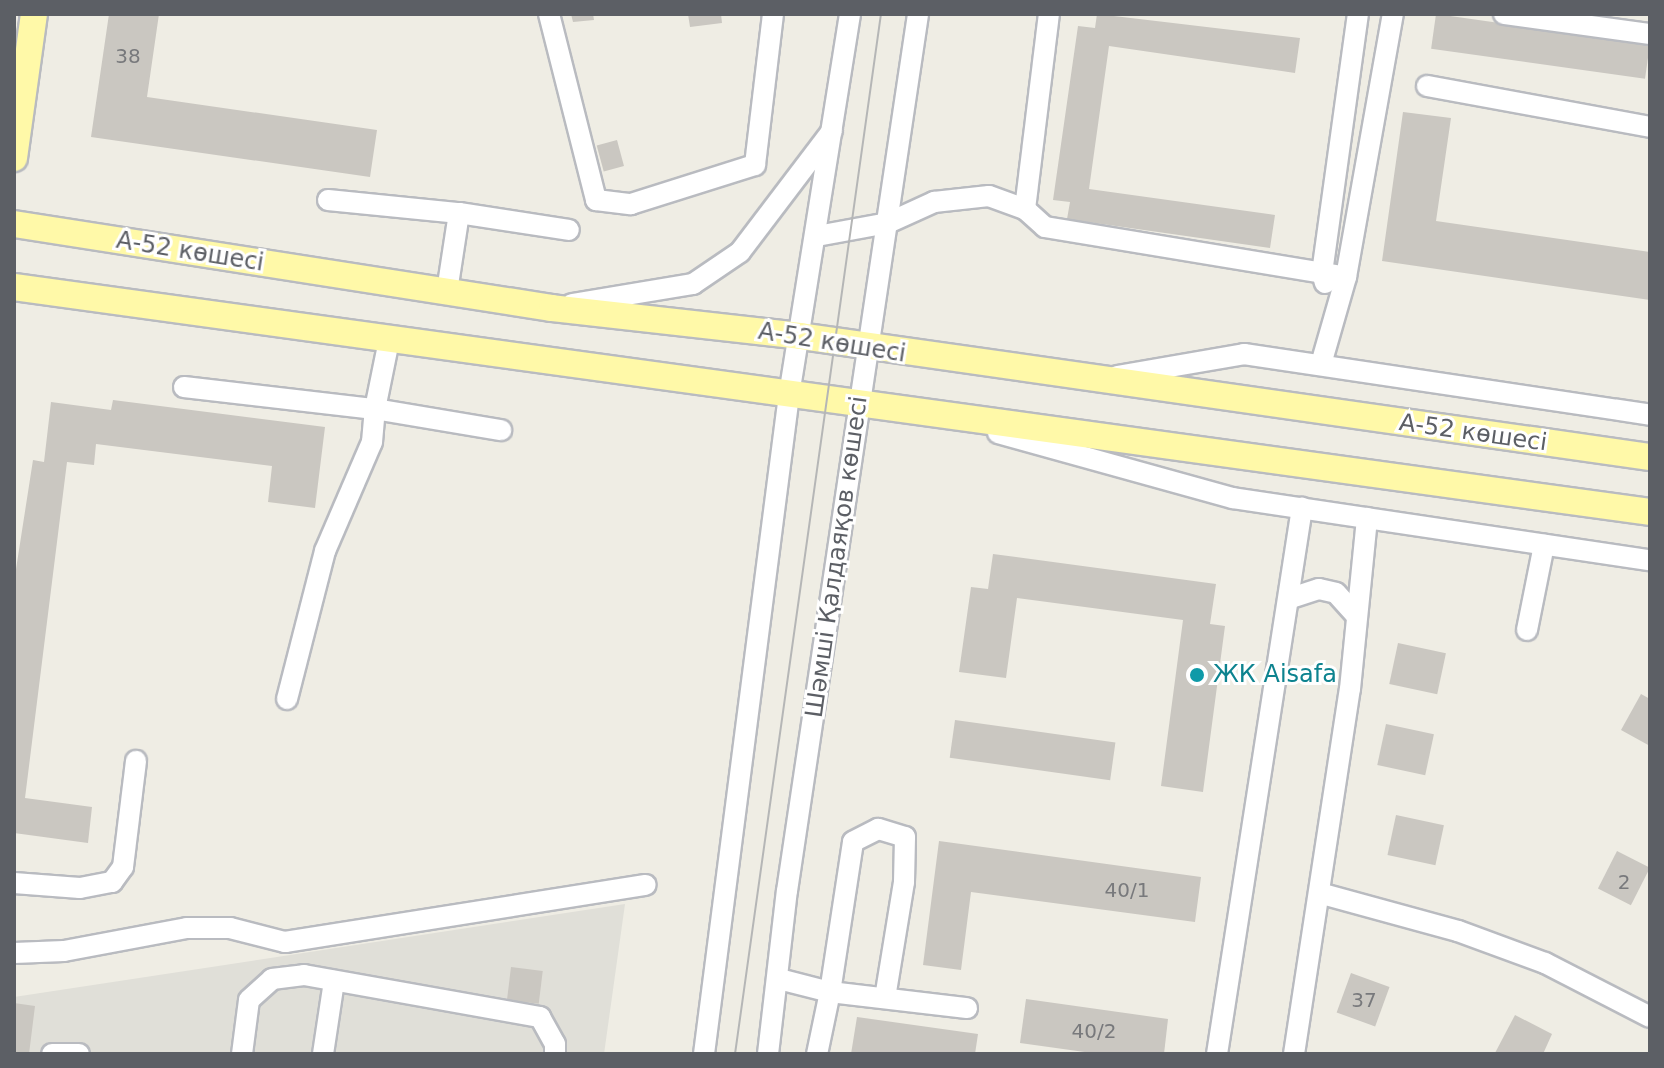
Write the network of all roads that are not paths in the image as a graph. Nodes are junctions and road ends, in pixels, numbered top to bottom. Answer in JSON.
{"nodes":[{"id":1,"x":34,"y":14,"type":"edge"},
{"id":2,"x":549,"y":14,"type":"edge"},
{"id":3,"x":773,"y":14,"type":"edge"},
{"id":4,"x":850,"y":14,"type":"edge"},
{"id":5,"x":918,"y":14,"type":"edge"},
{"id":6,"x":1049,"y":14,"type":"edge"},
{"id":7,"x":1358,"y":14,"type":"edge"},
{"id":8,"x":1393,"y":14,"type":"edge"},
{"id":9,"x":1504,"y":14,"type":"edge"},
{"id":10,"x":1650,"y":34,"type":"edge"},
{"id":11,"x":1427,"y":86,"type":"dead end"},
{"id":12,"x":1650,"y":127,"type":"edge"},
{"id":13,"x":833,"y":129,"type":"junction"},
{"id":14,"x":14,"y":158,"type":"edge"},
{"id":15,"x":328,"y":200,"type":"dead end"},
{"id":16,"x":1025,"y":209,"type":"junction"},
{"id":17,"x":459,"y":213,"type":"junction"},
{"id":18,"x":888,"y":223,"type":"junction"},
{"id":19,"x":14,"y":224,"type":"edge"},
{"id":20,"x":569,"y":230,"type":"dead end"},
{"id":21,"x":817,"y":236,"type":"junction"},
{"id":22,"x":1322,"y":273,"type":"junction"},
{"id":23,"x":1346,"y":277,"type":"junction"},
{"id":24,"x":14,"y":287,"type":"edge"},
{"id":25,"x":447,"y":291,"type":"junction"},
{"id":26,"x":552,"y":308,"type":"junction"},
{"id":27,"x":1335,"y":313,"type":"junction"},
{"id":28,"x":800,"y":336,"type":"junction"},
{"id":29,"x":389,"y":340,"type":"junction"},
{"id":30,"x":868,"y":349,"type":"junction"},
{"id":31,"x":1321,"y":364,"type":"junction"},
{"id":32,"x":1097,"y":380,"type":"junction"},
{"id":33,"x":184,"y":387,"type":"dead end"},
{"id":34,"x":789,"y":395,"type":"junction"},
{"id":35,"x":858,"y":405,"type":"junction"},
{"id":36,"x":375,"y":409,"type":"junction"},
{"id":37,"x":1650,"y":415,"type":"edge"},
{"id":38,"x":940,"y":418,"type":"junction"},
{"id":39,"x":501,"y":430,"type":"dead end"},
{"id":40,"x":1650,"y":457,"type":"edge"},
{"id":41,"x":1302,"y":508,"type":"junction"},
{"id":42,"x":1650,"y":512,"type":"edge"},
{"id":43,"x":1367,"y":518,"type":"junction"},
{"id":44,"x":1544,"y":545,"type":"junction"},
{"id":45,"x":1650,"y":560,"type":"edge"},
{"id":46,"x":1291,"y":598,"type":"junction"},
{"id":47,"x":1355,"y":614,"type":"junction"},
{"id":48,"x":1527,"y":630,"type":"dead end"},
{"id":49,"x":287,"y":699,"type":"dead end"},
{"id":50,"x":136,"y":761,"type":"dead end"},
{"id":51,"x":14,"y":883,"type":"edge"},
{"id":52,"x":646,"y":885,"type":"dead end"},
{"id":53,"x":1319,"y":893,"type":"junction"},
{"id":54,"x":14,"y":953,"type":"edge"},
{"id":55,"x":779,"y":979,"type":"junction"},
{"id":56,"x":334,"y":981,"type":"junction"},
{"id":57,"x":830,"y":992,"type":"junction"},
{"id":58,"x":885,"y":998,"type":"junction"},
{"id":59,"x":967,"y":1008,"type":"dead end"},
{"id":60,"x":1650,"y":1017,"type":"edge"},
{"id":61,"x":52,"y":1054,"type":"edge"},
{"id":62,"x":79,"y":1054,"type":"edge"},
{"id":63,"x":242,"y":1054,"type":"edge"},
{"id":64,"x":323,"y":1054,"type":"edge"},
{"id":65,"x":555,"y":1054,"type":"edge"},
{"id":66,"x":704,"y":1054,"type":"edge"},
{"id":67,"x":768,"y":1054,"type":"edge"},
{"id":68,"x":817,"y":1054,"type":"edge"},
{"id":69,"x":1217,"y":1054,"type":"edge"},
{"id":70,"x":1294,"y":1054,"type":"edge"}],
"edges":[{"from":1,"to":14,"type":"main road"},
{"from":2,"to":3,"type":"street"},
{"from":4,"to":13,"type":"street"},
{"from":5,"to":18,"type":"street","name":"Шәмші Қалдаяқов көшесі"},
{"from":6,"to":16,"type":"street"},
{"from":7,"to":22,"type":"street"},
{"from":8,"to":23,"type":"street"},
{"from":9,"to":10,"type":"street"},
{"from":11,"to":12,"type":"street"},
{"from":13,"to":21,"type":"street"},
{"from":13,"to":26,"type":"street"},
{"from":15,"to":17,"type":"street"},
{"from":16,"to":18,"type":"street"},
{"from":16,"to":22,"type":"street"},
{"from":17,"to":20,"type":"street"},
{"from":17,"to":25,"type":"street"},
{"from":18,"to":21,"type":"street"},
{"from":18,"to":30,"type":"street","name":"Шәмші Қалдаяқов көшесі"},
{"from":19,"to":25,"type":"main road","name":"А-52 көшесі"},
{"from":21,"to":28,"type":"street"},
{"from":22,"to":23,"type":"street"},
{"from":22,"to":27,"type":"street"},
{"from":23,"to":27,"type":"street"},
{"from":24,"to":29,"type":"main road"},
{"from":25,"to":26,"type":"main road","name":"А-52 көшесі"},
{"from":26,"to":28,"type":"main road","name":"А-52 көшесі"},
{"from":27,"to":31,"type":"street"},
{"from":28,"to":30,"type":"main road","name":"А-52 көшесі"},
{"from":28,"to":34,"type":"street"},
{"from":29,"to":34,"type":"main road"},
{"from":29,"to":36,"type":"street"},
{"from":30,"to":32,"type":"main road","name":"А-52 көшесі"},
{"from":30,"to":35,"type":"street","name":"Шәмші Қалдаяқов көшесі"},
{"from":31,"to":32,"type":"street"},
{"from":31,"to":37,"type":"street"},
{"from":32,"to":40,"type":"main road","name":"А-52 көшесі"},
{"from":33,"to":36,"type":"street"},
{"from":34,"to":35,"type":"main road"},
{"from":34,"to":66,"type":"street"},
{"from":35,"to":38,"type":"main road"},
{"from":35,"to":55,"type":"street","name":"Шәмші Қалдаяқов көшесі"},
{"from":36,"to":39,"type":"street"},
{"from":36,"to":49,"type":"street"},
{"from":38,"to":41,"type":"street"},
{"from":38,"to":42,"type":"main road"},
{"from":41,"to":43,"type":"street"},
{"from":41,"to":46,"type":"street"},
{"from":43,"to":44,"type":"street"},
{"from":43,"to":47,"type":"street"},
{"from":44,"to":45,"type":"street"},
{"from":44,"to":48,"type":"street"},
{"from":46,"to":47,"type":"street"},
{"from":46,"to":69,"type":"street"},
{"from":47,"to":53,"type":"street"},
{"from":50,"to":51,"type":"street"},
{"from":52,"to":54,"type":"street"},
{"from":53,"to":60,"type":"street"},
{"from":53,"to":70,"type":"street"},
{"from":55,"to":57,"type":"street"},
{"from":55,"to":67,"type":"street","name":"Шәмші Қалдаяқов көшесі"},
{"from":56,"to":63,"type":"street"},
{"from":56,"to":64,"type":"street"},
{"from":56,"to":65,"type":"street"},
{"from":57,"to":58,"type":"street"},
{"from":57,"to":58,"type":"street"},
{"from":57,"to":68,"type":"street"},
{"from":58,"to":59,"type":"street"},
{"from":61,"to":62,"type":"street"}]}
